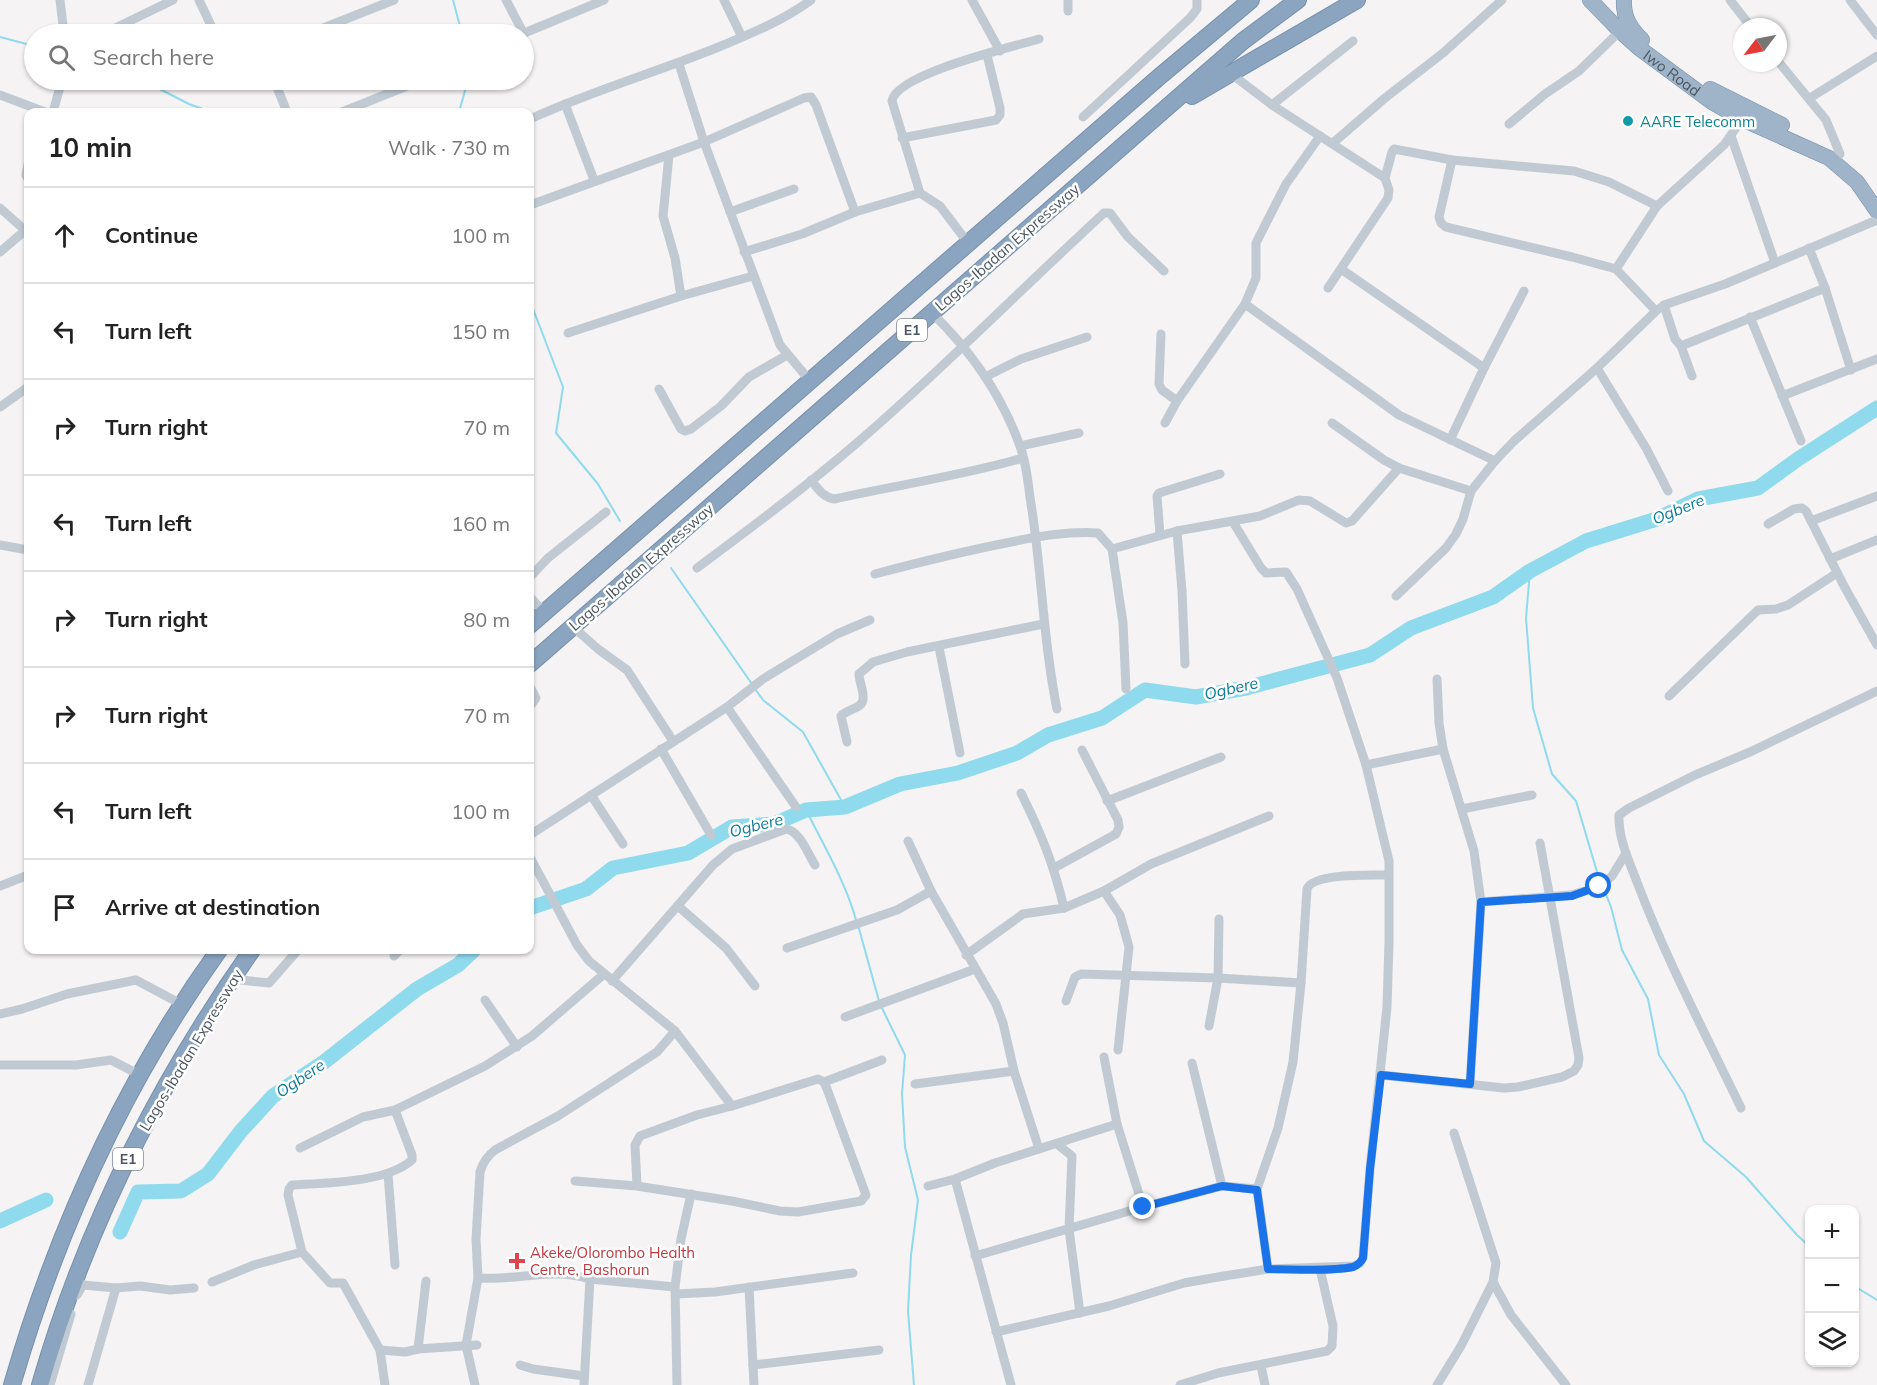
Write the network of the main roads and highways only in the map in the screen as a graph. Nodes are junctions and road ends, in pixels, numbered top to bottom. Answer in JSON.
{"nodes":[{"id":1,"x":1236,"y":0,"type":"edge"},
{"id":2,"x":1251,"y":0,"type":"edge"},
{"id":3,"x":1298,"y":0,"type":"edge"},
{"id":4,"x":1357,"y":0,"type":"edge"},
{"id":5,"x":1590,"y":0,"type":"edge"},
{"id":6,"x":1623,"y":0,"type":"edge"},
{"id":7,"x":1160,"y":77,"type":"junction"},
{"id":8,"x":1171,"y":105,"type":"junction"},
{"id":9,"x":1837,"y":158,"type":"junction"},
{"id":10,"x":1877,"y":195,"type":"edge"},
{"id":11,"x":1877,"y":212,"type":"edge"},
{"id":12,"x":534,"y":621,"type":"edge"},
{"id":13,"x":534,"y":660,"type":"edge"},
{"id":14,"x":212,"y":954,"type":"edge"},
{"id":15,"x":249,"y":954,"type":"edge"},
{"id":16,"x":12,"y":1385,"type":"edge"},
{"id":17,"x":40,"y":1385,"type":"edge"}],
"edges":[{"from":1,"to":7,"type":"highway"},
{"from":2,"to":7,"type":"highway","name":"Lagos-Ibadan Expressway","number":"E1"},
{"from":3,"to":8,"type":"highway","name":"Lagos-Ibadan Expressway","number":"E1"},
{"from":4,"to":8,"type":"highway"},
{"from":5,"to":9,"type":"highway","name":"Iwo Road"},
{"from":6,"to":9,"type":"highway","name":"Iwo Road"},
{"from":7,"to":12,"type":"highway","name":"Lagos-Ibadan Expressway","number":"E1"},
{"from":8,"to":13,"type":"highway","name":"Lagos-Ibadan Expressway","number":"E1"},
{"from":9,"to":10,"type":"highway","name":"Iwo Road"},
{"from":9,"to":11,"type":"highway","name":"Iwo Road"},
{"from":14,"to":16,"type":"highway","name":"Lagos-Ibadan Expressway","number":"E1"},
{"from":15,"to":17,"type":"highway","name":"Lagos-Ibadan Expressway","number":"E1"}]}
